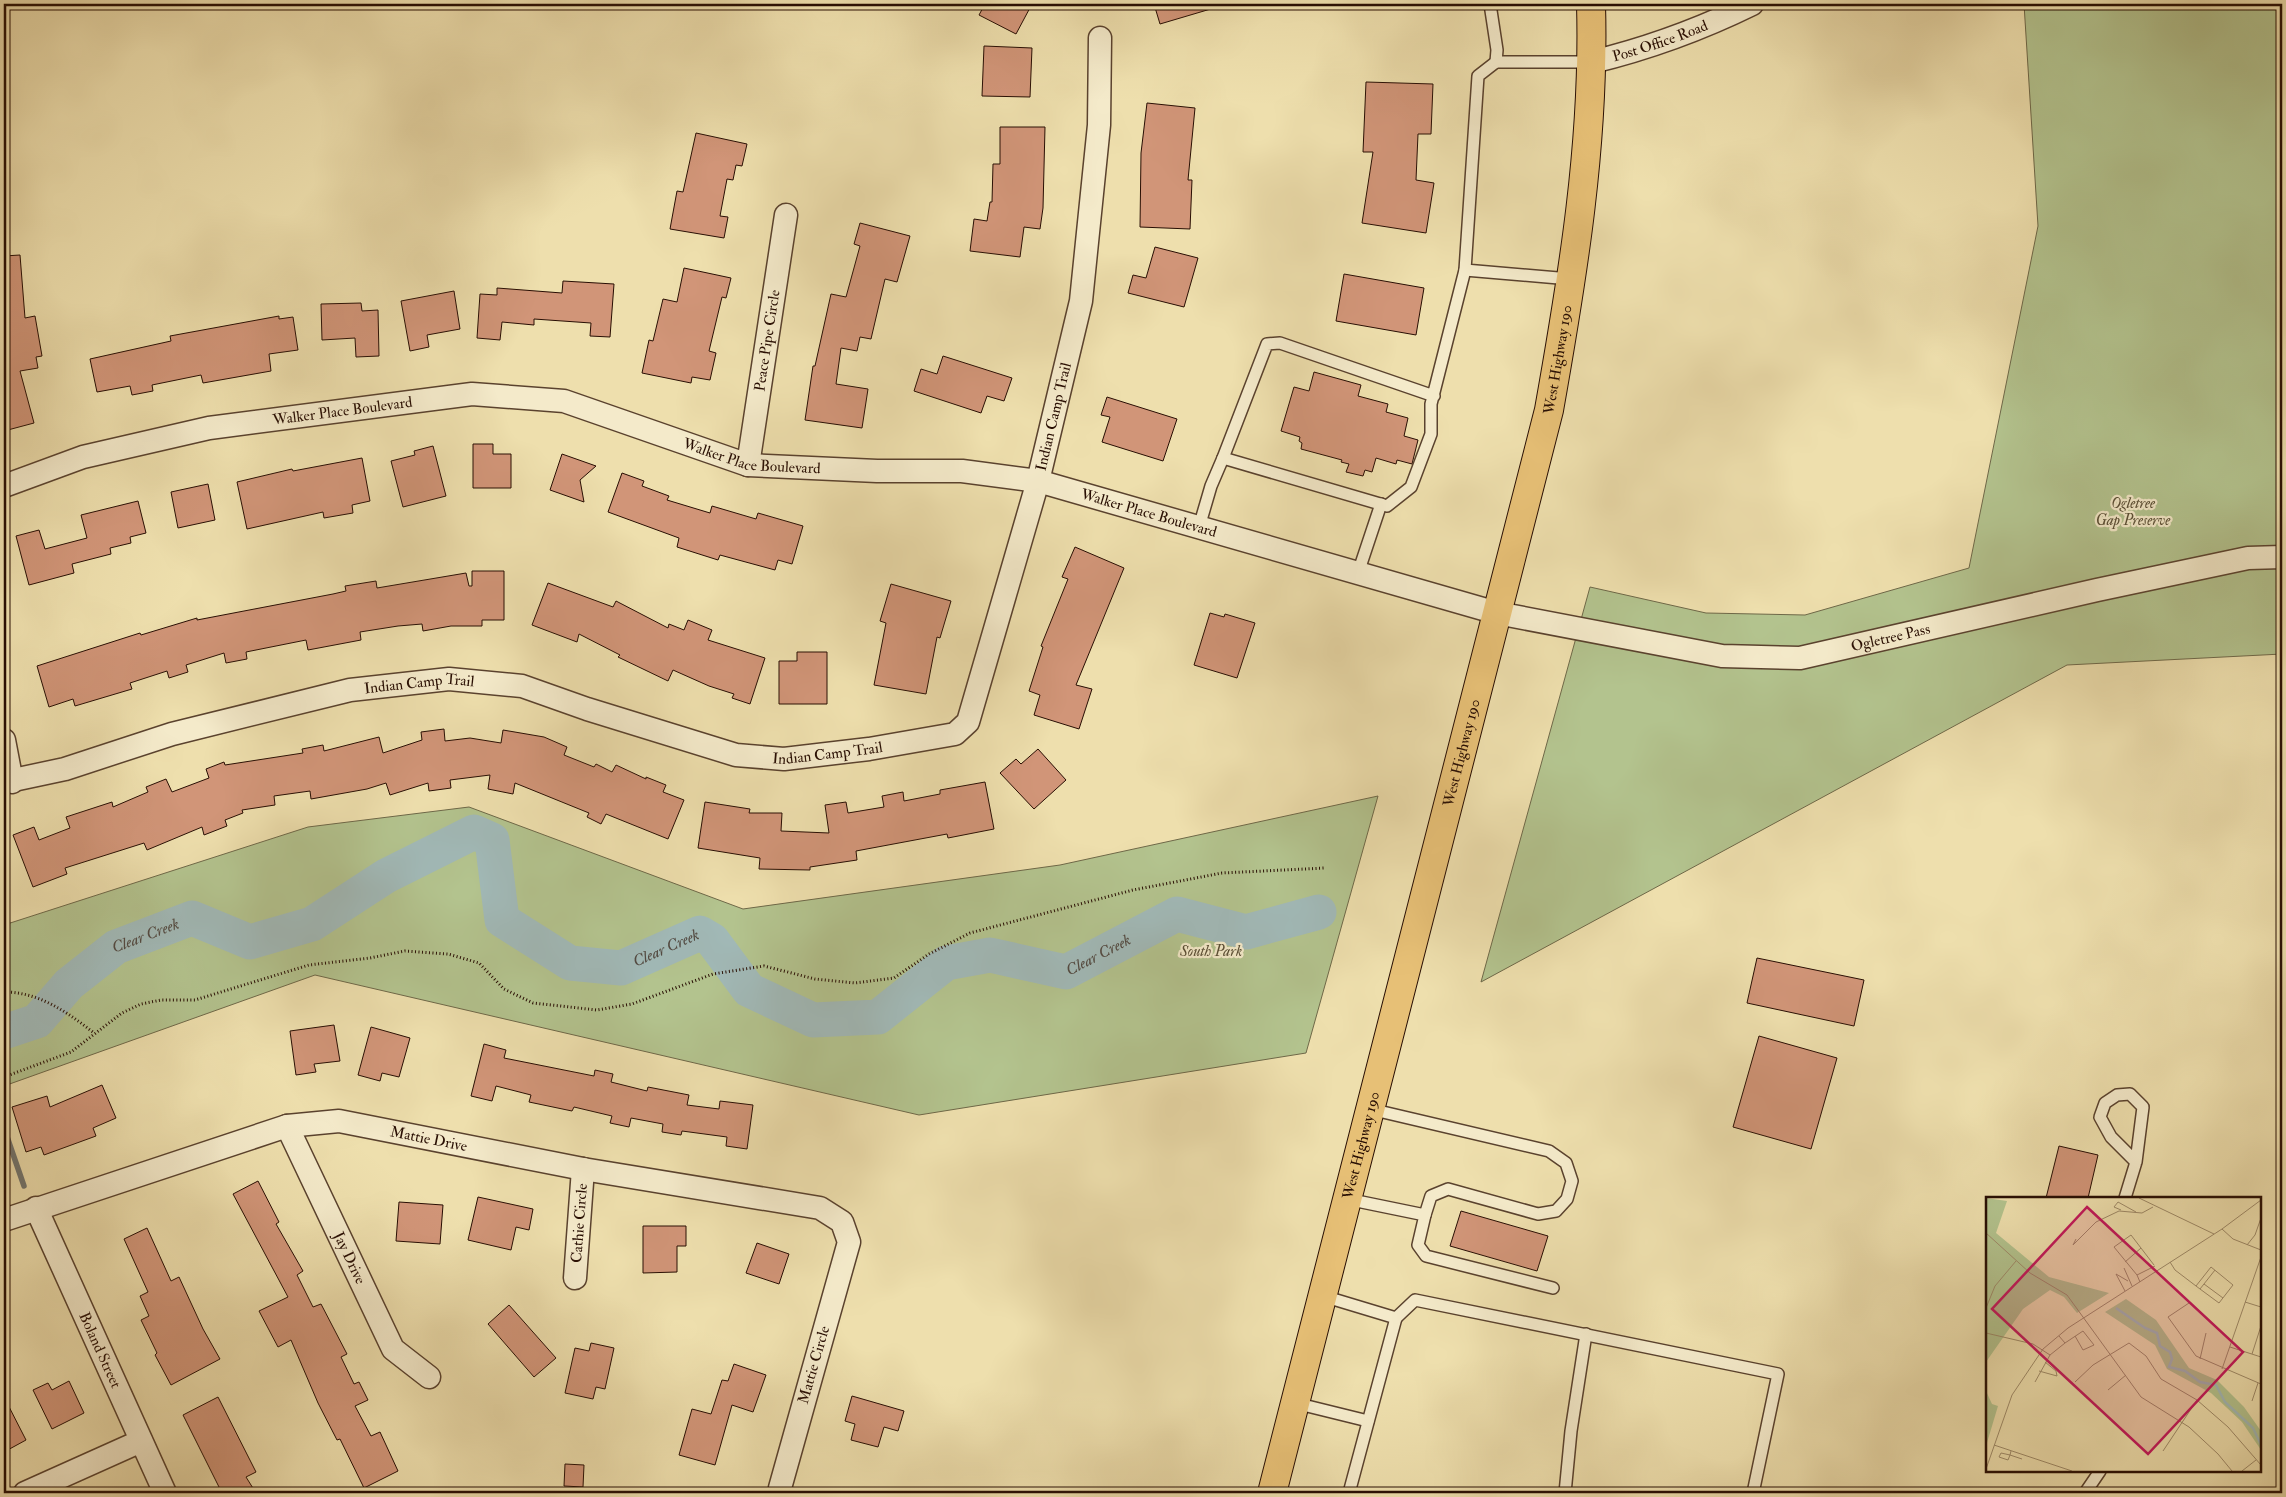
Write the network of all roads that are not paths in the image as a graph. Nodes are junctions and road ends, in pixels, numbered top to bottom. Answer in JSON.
{"nodes":[{"id":1,"x":1490,"y":4,"type":"edge"},
{"id":2,"x":1591,"y":4,"type":"edge"},
{"id":3,"x":1752,"y":4,"type":"edge"},
{"id":4,"x":1100,"y":38,"type":"dead end"},
{"id":5,"x":1496,"y":62,"type":"junction"},
{"id":6,"x":1592,"y":62,"type":"junction"},
{"id":7,"x":786,"y":215,"type":"dead end"},
{"id":8,"x":1465,"y":270,"type":"junction"},
{"id":9,"x":1572,"y":280,"type":"junction"},
{"id":10,"x":1434,"y":396,"type":"junction"},
{"id":11,"x":1223,"y":458,"type":"junction"},
{"id":12,"x":748,"y":465,"type":"junction"},
{"id":13,"x":1038,"y":481,"type":"junction"},
{"id":14,"x":4,"y":486,"type":"edge"},
{"id":15,"x":1381,"y":504,"type":"junction"},
{"id":16,"x":1199,"y":527,"type":"junction"},
{"id":17,"x":2282,"y":557,"type":"edge"},
{"id":18,"x":1358,"y":572,"type":"junction"},
{"id":19,"x":1497,"y":612,"type":"junction"},
{"id":20,"x":4,"y":740,"type":"edge"},
{"id":21,"x":8,"y":782,"type":"edge"},
{"id":22,"x":1370,"y":1109,"type":"junction"},
{"id":23,"x":287,"y":1126,"type":"junction"},
{"id":24,"x":2136,"y":1162,"type":"junction"},
{"id":25,"x":583,"y":1169,"type":"junction"},
{"id":26,"x":2125,"y":1197,"type":"edge"},
{"id":27,"x":1347,"y":1199,"type":"junction"},
{"id":28,"x":36,"y":1208,"type":"junction"},
{"id":29,"x":1425,"y":1215,"type":"junction"},
{"id":30,"x":4,"y":1220,"type":"edge"},
{"id":31,"x":849,"y":1242,"type":"joint"},
{"id":32,"x":575,"y":1278,"type":"dead end"},
{"id":33,"x":1553,"y":1288,"type":"dead end"},
{"id":34,"x":1322,"y":1296,"type":"junction"},
{"id":35,"x":1396,"y":1318,"type":"junction"},
{"id":36,"x":1586,"y":1334,"type":"junction"},
{"id":37,"x":429,"y":1377,"type":"dead end"},
{"id":38,"x":1295,"y":1403,"type":"junction"},
{"id":39,"x":1368,"y":1421,"type":"junction"},
{"id":40,"x":141,"y":1441,"type":"junction"},
{"id":41,"x":2099,"y":1472,"type":"edge"},
{"id":42,"x":780,"y":1488,"type":"dead end"},
{"id":43,"x":25,"y":1493,"type":"edge"},
{"id":44,"x":165,"y":1493,"type":"edge"},
{"id":45,"x":1272,"y":1493,"type":"edge"},
{"id":46,"x":1349,"y":1493,"type":"edge"},
{"id":47,"x":1565,"y":1493,"type":"edge"},
{"id":48,"x":1753,"y":1493,"type":"edge"},
{"id":49,"x":2085,"y":1493,"type":"edge"}],
"edges":[{"from":1,"to":5,"type":"lane"},
{"from":2,"to":6,"type":"main road","name":"West Highway 190"},
{"from":3,"to":6,"type":"street","name":"Post Office Road"},
{"from":4,"to":13,"type":"street","name":"Indian Camp Trail"},
{"from":5,"to":6,"type":"lane"},
{"from":5,"to":8,"type":"lane"},
{"from":6,"to":9,"type":"main road","name":"West Highway 190"},
{"from":7,"to":12,"type":"street","name":"Peace Pipe Circle"},
{"from":8,"to":9,"type":"lane"},
{"from":8,"to":10,"type":"lane"},
{"from":9,"to":19,"type":"main road","name":"West Highway 190"},
{"from":10,"to":11,"type":"lane"},
{"from":10,"to":15,"type":"lane"},
{"from":11,"to":15,"type":"lane"},
{"from":11,"to":16,"type":"lane"},
{"from":12,"to":13,"type":"street","name":"Walker Place Boulevard"},
{"from":12,"to":14,"type":"street","name":"Walker Place Boulevard"},
{"from":13,"to":16,"type":"street","name":"Walker Place Boulevard"},
{"from":13,"to":21,"type":"street","name":"Indian Camp Trail"},
{"from":15,"to":18,"type":"lane"},
{"from":16,"to":18,"type":"street","name":"Walker Place Boulevard"},
{"from":17,"to":19,"type":"street","name":"Ogletree Pass"},
{"from":18,"to":19,"type":"street","name":"Walker Place Boulevard"},
{"from":19,"to":22,"type":"main road","name":"West Highway 190"},
{"from":20,"to":21,"type":"street"},
{"from":22,"to":27,"type":"main road","name":"West Highway 190"},
{"from":22,"to":29,"type":"lane"},
{"from":23,"to":25,"type":"street","name":"Mattie Drive"},
{"from":23,"to":28,"type":"street","name":"Mattie Drive"},
{"from":23,"to":37,"type":"street","name":"Jay Drive"},
{"from":24,"to":24,"type":"lane"},
{"from":24,"to":26,"type":"lane"},
{"from":25,"to":31,"type":"street","name":"Mattie Drive"},
{"from":25,"to":32,"type":"street","name":"Cathie Circle"},
{"from":27,"to":29,"type":"lane"},
{"from":27,"to":34,"type":"main road","name":"West Highway 190"},
{"from":28,"to":30,"type":"street","name":"Mattie Drive"},
{"from":28,"to":40,"type":"street","name":"Boland Street"},
{"from":29,"to":33,"type":"lane"},
{"from":31,"to":42,"type":"street","name":"Mattie Circle"},
{"from":34,"to":35,"type":"lane"},
{"from":34,"to":38,"type":"main road","name":"West Highway 190"},
{"from":35,"to":36,"type":"lane"},
{"from":35,"to":39,"type":"lane"},
{"from":36,"to":47,"type":"lane"},
{"from":36,"to":48,"type":"lane"},
{"from":38,"to":39,"type":"lane"},
{"from":38,"to":45,"type":"main road","name":"West Highway 190"},
{"from":39,"to":46,"type":"lane"},
{"from":40,"to":43,"type":"street"},
{"from":40,"to":44,"type":"street","name":"Boland Street"},
{"from":41,"to":49,"type":"lane"}]}
